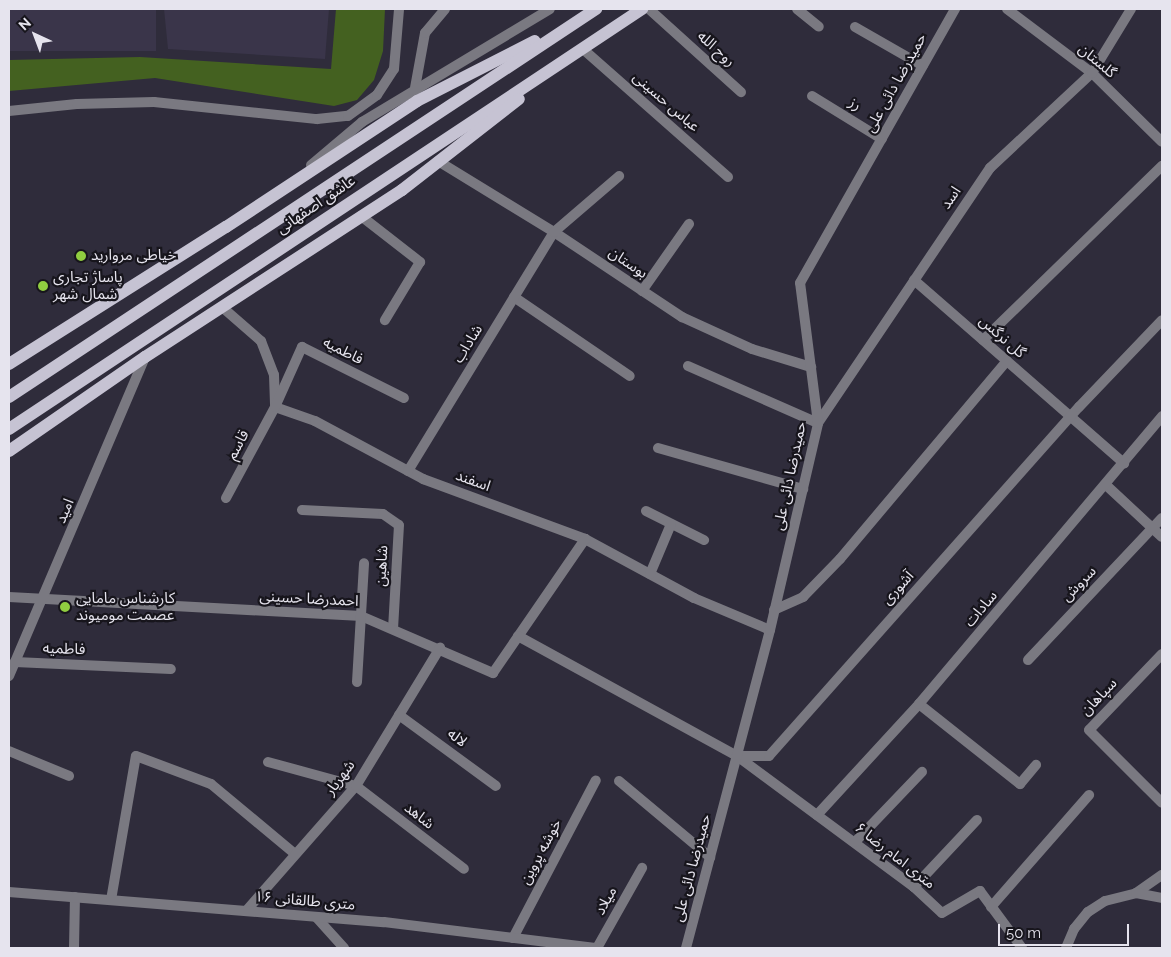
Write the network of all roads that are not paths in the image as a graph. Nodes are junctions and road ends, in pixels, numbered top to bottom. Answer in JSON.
{"nodes":[{"id":1,"x":399,"y":9,"type":"edge"},
{"id":2,"x":445,"y":9,"type":"edge"},
{"id":3,"x":550,"y":9,"type":"edge"},
{"id":4,"x":642,"y":9,"type":"edge"},
{"id":5,"x":649,"y":9,"type":"edge"},
{"id":6,"x":797,"y":9,"type":"edge"},
{"id":7,"x":955,"y":9,"type":"edge"},
{"id":8,"x":1007,"y":9,"type":"edge"},
{"id":9,"x":1131,"y":9,"type":"edge"},
{"id":10,"x":593,"y":10,"type":"edge"},
{"id":11,"x":818,"y":27,"type":"dead end"},
{"id":12,"x":855,"y":27,"type":"dead end"},
{"id":13,"x":606,"y":32,"type":"junction"},
{"id":14,"x":584,"y":50,"type":"junction"},
{"id":15,"x":923,"y":66,"type":"junction"},
{"id":16,"x":1092,"y":73,"type":"junction"},
{"id":17,"x":415,"y":88,"type":"junction"},
{"id":18,"x":741,"y":92,"type":"dead end"},
{"id":19,"x":812,"y":96,"type":"dead end"},
{"id":20,"x":9,"y":111,"type":"edge"},
{"id":21,"x":882,"y":138,"type":"junction"},
{"id":22,"x":1162,"y":142,"type":"edge"},
{"id":23,"x":438,"y":161,"type":"junction"},
{"id":24,"x":1162,"y":166,"type":"edge"},
{"id":25,"x":619,"y":176,"type":"dead end"},
{"id":26,"x":728,"y":177,"type":"dead end"},
{"id":27,"x":297,"y":178,"type":"junction"},
{"id":28,"x":361,"y":216,"type":"junction"},
{"id":29,"x":689,"y":224,"type":"dead end"},
{"id":30,"x":554,"y":232,"type":"junction"},
{"id":31,"x":914,"y":280,"type":"junction"},
{"id":32,"x":642,"y":291,"type":"junction"},
{"id":33,"x":514,"y":297,"type":"junction"},
{"id":34,"x":222,"y":307,"type":"junction"},
{"id":35,"x":386,"y":320,"type":"dead end"},
{"id":36,"x":1162,"y":320,"type":"edge"},
{"id":37,"x":983,"y":340,"type":"junction"},
{"id":38,"x":145,"y":357,"type":"junction"},
{"id":39,"x":1007,"y":361,"type":"junction"},
{"id":40,"x":9,"y":364,"type":"edge"},
{"id":41,"x":688,"y":366,"type":"dead end"},
{"id":42,"x":811,"y":368,"type":"junction"},
{"id":43,"x":630,"y":376,"type":"dead end"},
{"id":44,"x":9,"y":397,"type":"edge"},
{"id":45,"x":404,"y":398,"type":"dead end"},
{"id":46,"x":275,"y":407,"type":"junction"},
{"id":47,"x":1071,"y":416,"type":"junction"},
{"id":48,"x":1162,"y":416,"type":"edge"},
{"id":49,"x":818,"y":423,"type":"junction"},
{"id":50,"x":9,"y":429,"type":"edge"},
{"id":51,"x":658,"y":448,"type":"dead end"},
{"id":52,"x":12,"y":449,"type":"edge"},
{"id":53,"x":1124,"y":462,"type":"junction"},
{"id":54,"x":408,"y":471,"type":"junction"},
{"id":55,"x":1106,"y":485,"type":"junction"},
{"id":56,"x":803,"y":489,"type":"junction"},
{"id":57,"x":226,"y":498,"type":"dead end"},
{"id":58,"x":302,"y":510,"type":"dead end"},
{"id":59,"x":646,"y":511,"type":"dead end"},
{"id":60,"x":1162,"y":518,"type":"edge"},
{"id":61,"x":671,"y":524,"type":"junction"},
{"id":62,"x":1153,"y":528,"type":"junction"},
{"id":63,"x":1162,"y":537,"type":"edge"},
{"id":64,"x":585,"y":539,"type":"junction"},
{"id":65,"x":704,"y":540,"type":"dead end"},
{"id":66,"x":364,"y":563,"type":"dead end"},
{"id":67,"x":650,"y":574,"type":"junction"},
{"id":68,"x":9,"y":597,"type":"edge"},
{"id":69,"x":42,"y":601,"type":"junction"},
{"id":70,"x":774,"y":610,"type":"junction"},
{"id":71,"x":361,"y":616,"type":"junction"},
{"id":72,"x":393,"y":629,"type":"junction"},
{"id":73,"x":770,"y":630,"type":"junction"},
{"id":74,"x":518,"y":636,"type":"junction"},
{"id":75,"x":440,"y":648,"type":"junction"},
{"id":76,"x":1162,"y":654,"type":"edge"},
{"id":77,"x":1028,"y":660,"type":"dead end"},
{"id":78,"x":15,"y":662,"type":"junction"},
{"id":79,"x":171,"y":669,"type":"dead end"},
{"id":80,"x":9,"y":676,"type":"edge"},
{"id":81,"x":357,"y":682,"type":"dead end"},
{"id":82,"x":920,"y":704,"type":"junction"},
{"id":83,"x":399,"y":715,"type":"junction"},
{"id":84,"x":9,"y":751,"type":"edge"},
{"id":85,"x":736,"y":756,"type":"junction"},
{"id":86,"x":268,"y":762,"type":"dead end"},
{"id":87,"x":1036,"y":765,"type":"dead end"},
{"id":88,"x":922,"y":772,"type":"dead end"},
{"id":89,"x":69,"y":776,"type":"dead end"},
{"id":90,"x":596,"y":780,"type":"dead end"},
{"id":91,"x":619,"y":782,"type":"dead end"},
{"id":92,"x":356,"y":786,"type":"junction"},
{"id":93,"x":496,"y":786,"type":"dead end"},
{"id":94,"x":1090,"y":795,"type":"dead end"},
{"id":95,"x":1162,"y":803,"type":"edge"},
{"id":96,"x":817,"y":816,"type":"junction"},
{"id":97,"x":978,"y":820,"type":"dead end"},
{"id":98,"x":855,"y":842,"type":"junction"},
{"id":99,"x":296,"y":854,"type":"junction"},
{"id":100,"x":710,"y":857,"type":"junction"},
{"id":101,"x":642,"y":868,"type":"dead end"},
{"id":102,"x":464,"y":869,"type":"dead end"},
{"id":103,"x":1162,"y":875,"type":"edge"},
{"id":104,"x":914,"y":887,"type":"junction"},
{"id":105,"x":9,"y":892,"type":"edge"},
{"id":106,"x":1136,"y":893,"type":"junction"},
{"id":107,"x":75,"y":897,"type":"junction"},
{"id":108,"x":1162,"y":898,"type":"edge"},
{"id":109,"x":111,"y":900,"type":"junction"},
{"id":110,"x":992,"y":907,"type":"junction"},
{"id":111,"x":246,"y":911,"type":"junction"},
{"id":112,"x":316,"y":917,"type":"junction"},
{"id":113,"x":513,"y":938,"type":"junction"},
{"id":114,"x":565,"y":946,"type":"edge"},
{"id":115,"x":74,"y":948,"type":"edge"},
{"id":116,"x":344,"y":948,"type":"edge"},
{"id":117,"x":597,"y":948,"type":"edge"},
{"id":118,"x":686,"y":948,"type":"edge"},
{"id":119,"x":1022,"y":948,"type":"edge"},
{"id":120,"x":1066,"y":948,"type":"edge"}],
"edges":[{"from":1,"to":20,"type":"street"},
{"from":2,"to":17,"type":"street"},
{"from":3,"to":17,"type":"street"},
{"from":4,"to":13,"type":"main road","name":"عاشق اصفهانی"},
{"from":5,"to":18,"type":"street","name":"روح الله"},
{"from":6,"to":11,"type":"street"},
{"from":7,"to":15,"type":"street","name":"حمیدرضا دائی علی"},
{"from":8,"to":16,"type":"street","name":"گلستان"},
{"from":9,"to":16,"type":"street","name":"اسد"},
{"from":10,"to":27,"type":"main road"},
{"from":10,"to":44,"type":"main road","name":"عاشق اصفهانی"},
{"from":12,"to":15,"type":"street"},
{"from":13,"to":14,"type":"main road"},
{"from":13,"to":50,"type":"main road","name":"عاشق اصفهانی"},
{"from":14,"to":23,"type":"main road"},
{"from":14,"to":26,"type":"street","name":"عباس حسینی"},
{"from":15,"to":21,"type":"street","name":"حمیدرضا دائی علی"},
{"from":16,"to":22,"type":"street","name":"گلستان"},
{"from":16,"to":31,"type":"street","name":"اسد"},
{"from":17,"to":27,"type":"street"},
{"from":19,"to":21,"type":"street","name":"رز"},
{"from":21,"to":42,"type":"street","name":"حمیدرضا دائی علی"},
{"from":23,"to":28,"type":"main road"},
{"from":23,"to":30,"type":"street","name":"بوستان"},
{"from":24,"to":37,"type":"street"},
{"from":25,"to":30,"type":"street","name":"شاداب"},
{"from":27,"to":40,"type":"main road"},
{"from":28,"to":34,"type":"main road"},
{"from":28,"to":35,"type":"street"},
{"from":29,"to":32,"type":"street"},
{"from":30,"to":32,"type":"street","name":"بوستان"},
{"from":30,"to":33,"type":"street","name":"شاداب"},
{"from":31,"to":37,"type":"street","name":"گل نرگس"},
{"from":31,"to":49,"type":"street","name":"اسد"},
{"from":32,"to":42,"type":"street","name":"بوستان"},
{"from":33,"to":43,"type":"street"},
{"from":33,"to":54,"type":"street","name":"شاداب"},
{"from":34,"to":38,"type":"main road"},
{"from":34,"to":46,"type":"street"},
{"from":36,"to":47,"type":"street","name":"آشوری"},
{"from":37,"to":39,"type":"street","name":"گل نرگس"},
{"from":38,"to":52,"type":"main road"},
{"from":38,"to":69,"type":"street","name":"امید"},
{"from":39,"to":47,"type":"street","name":"گل نرگس"},
{"from":39,"to":70,"type":"street"},
{"from":41,"to":49,"type":"street"},
{"from":42,"to":49,"type":"street","name":"حمیدرضا دائی علی"},
{"from":45,"to":46,"type":"street","name":"فاطمیه"},
{"from":46,"to":54,"type":"street","name":"اسفند"},
{"from":46,"to":57,"type":"street","name":"قاسم"},
{"from":47,"to":53,"type":"street","name":"گل نرگس"},
{"from":47,"to":85,"type":"street","name":"آشوری"},
{"from":48,"to":53,"type":"street","name":"سادات"},
{"from":49,"to":56,"type":"street","name":"حمیدرضا دائی علی"},
{"from":51,"to":56,"type":"street"},
{"from":53,"to":55,"type":"street","name":"سادات"},
{"from":54,"to":64,"type":"street","name":"اسفند"},
{"from":55,"to":62,"type":"street"},
{"from":55,"to":82,"type":"street","name":"سادات"},
{"from":56,"to":70,"type":"street","name":"حمیدرضا دائی علی"},
{"from":58,"to":72,"type":"street","name":"شاهین"},
{"from":59,"to":61,"type":"street"},
{"from":60,"to":62,"type":"street","name":"سروش"},
{"from":61,"to":65,"type":"street"},
{"from":61,"to":67,"type":"street"},
{"from":62,"to":63,"type":"street"},
{"from":62,"to":77,"type":"street","name":"سروش"},
{"from":64,"to":67,"type":"street","name":"اسفند"},
{"from":64,"to":74,"type":"street","name":"احمدرضا حسینی"},
{"from":66,"to":71,"type":"street"},
{"from":67,"to":73,"type":"street","name":"اسفند"},
{"from":68,"to":69,"type":"street","name":"احمدرضا حسینی"},
{"from":69,"to":71,"type":"street","name":"احمدرضا حسینی"},
{"from":69,"to":78,"type":"street","name":"امید"},
{"from":70,"to":73,"type":"street","name":"حمیدرضا دائی علی"},
{"from":71,"to":72,"type":"street","name":"احمدرضا حسینی"},
{"from":71,"to":81,"type":"street"},
{"from":72,"to":75,"type":"street","name":"احمدرضا حسینی"},
{"from":73,"to":85,"type":"street","name":"حمیدرضا دائی علی"},
{"from":74,"to":75,"type":"street","name":"احمدرضا حسینی"},
{"from":74,"to":85,"type":"street","name":"۶ متری امام رضا"},
{"from":75,"to":83,"type":"street","name":"شهریار"},
{"from":76,"to":95,"type":"street","name":"سپاهان"},
{"from":78,"to":79,"type":"street","name":"فاطمیه"},
{"from":78,"to":80,"type":"street","name":"امید"},
{"from":82,"to":87,"type":"street"},
{"from":82,"to":96,"type":"street","name":"سادات"},
{"from":83,"to":92,"type":"street","name":"شهریار"},
{"from":83,"to":93,"type":"street","name":"لاله"},
{"from":84,"to":89,"type":"street"},
{"from":85,"to":96,"type":"street","name":"۶ متری امام رضا"},
{"from":85,"to":100,"type":"street","name":"حمیدرضا دائی علی"},
{"from":86,"to":92,"type":"street"},
{"from":88,"to":98,"type":"street"},
{"from":90,"to":113,"type":"street","name":"خوشه پروین"},
{"from":91,"to":100,"type":"street"},
{"from":92,"to":99,"type":"street","name":"شهریار"},
{"from":92,"to":102,"type":"street","name":"شاهد"},
{"from":94,"to":110,"type":"street"},
{"from":96,"to":98,"type":"street","name":"۶ متری امام رضا"},
{"from":97,"to":104,"type":"street"},
{"from":98,"to":104,"type":"street","name":"۶ متری امام رضا"},
{"from":99,"to":109,"type":"street"},
{"from":99,"to":111,"type":"street","name":"شهریار"},
{"from":100,"to":118,"type":"street","name":"حمیدرضا دائی علی"},
{"from":101,"to":117,"type":"street","name":"میلاد"},
{"from":103,"to":106,"type":"street"},
{"from":104,"to":110,"type":"street","name":"۶ متری امام رضا"},
{"from":105,"to":107,"type":"street","name":"۱۶ متری طالقانی"},
{"from":106,"to":108,"type":"street"},
{"from":106,"to":120,"type":"street"},
{"from":107,"to":109,"type":"street","name":"۱۶ متری طالقانی"},
{"from":107,"to":115,"type":"street"},
{"from":109,"to":111,"type":"street","name":"۱۶ متری طالقانی"},
{"from":110,"to":119,"type":"street","name":"۶ متری امام رضا"},
{"from":111,"to":112,"type":"street","name":"۱۶ متری طالقانی"},
{"from":112,"to":113,"type":"street","name":"۱۶ متری طالقانی"},
{"from":112,"to":116,"type":"street"},
{"from":113,"to":114,"type":"street","name":"۱۶ متری طالقانی"},
{"from":114,"to":117,"type":"street","name":"۱۶ متری طالقانی"}]}
